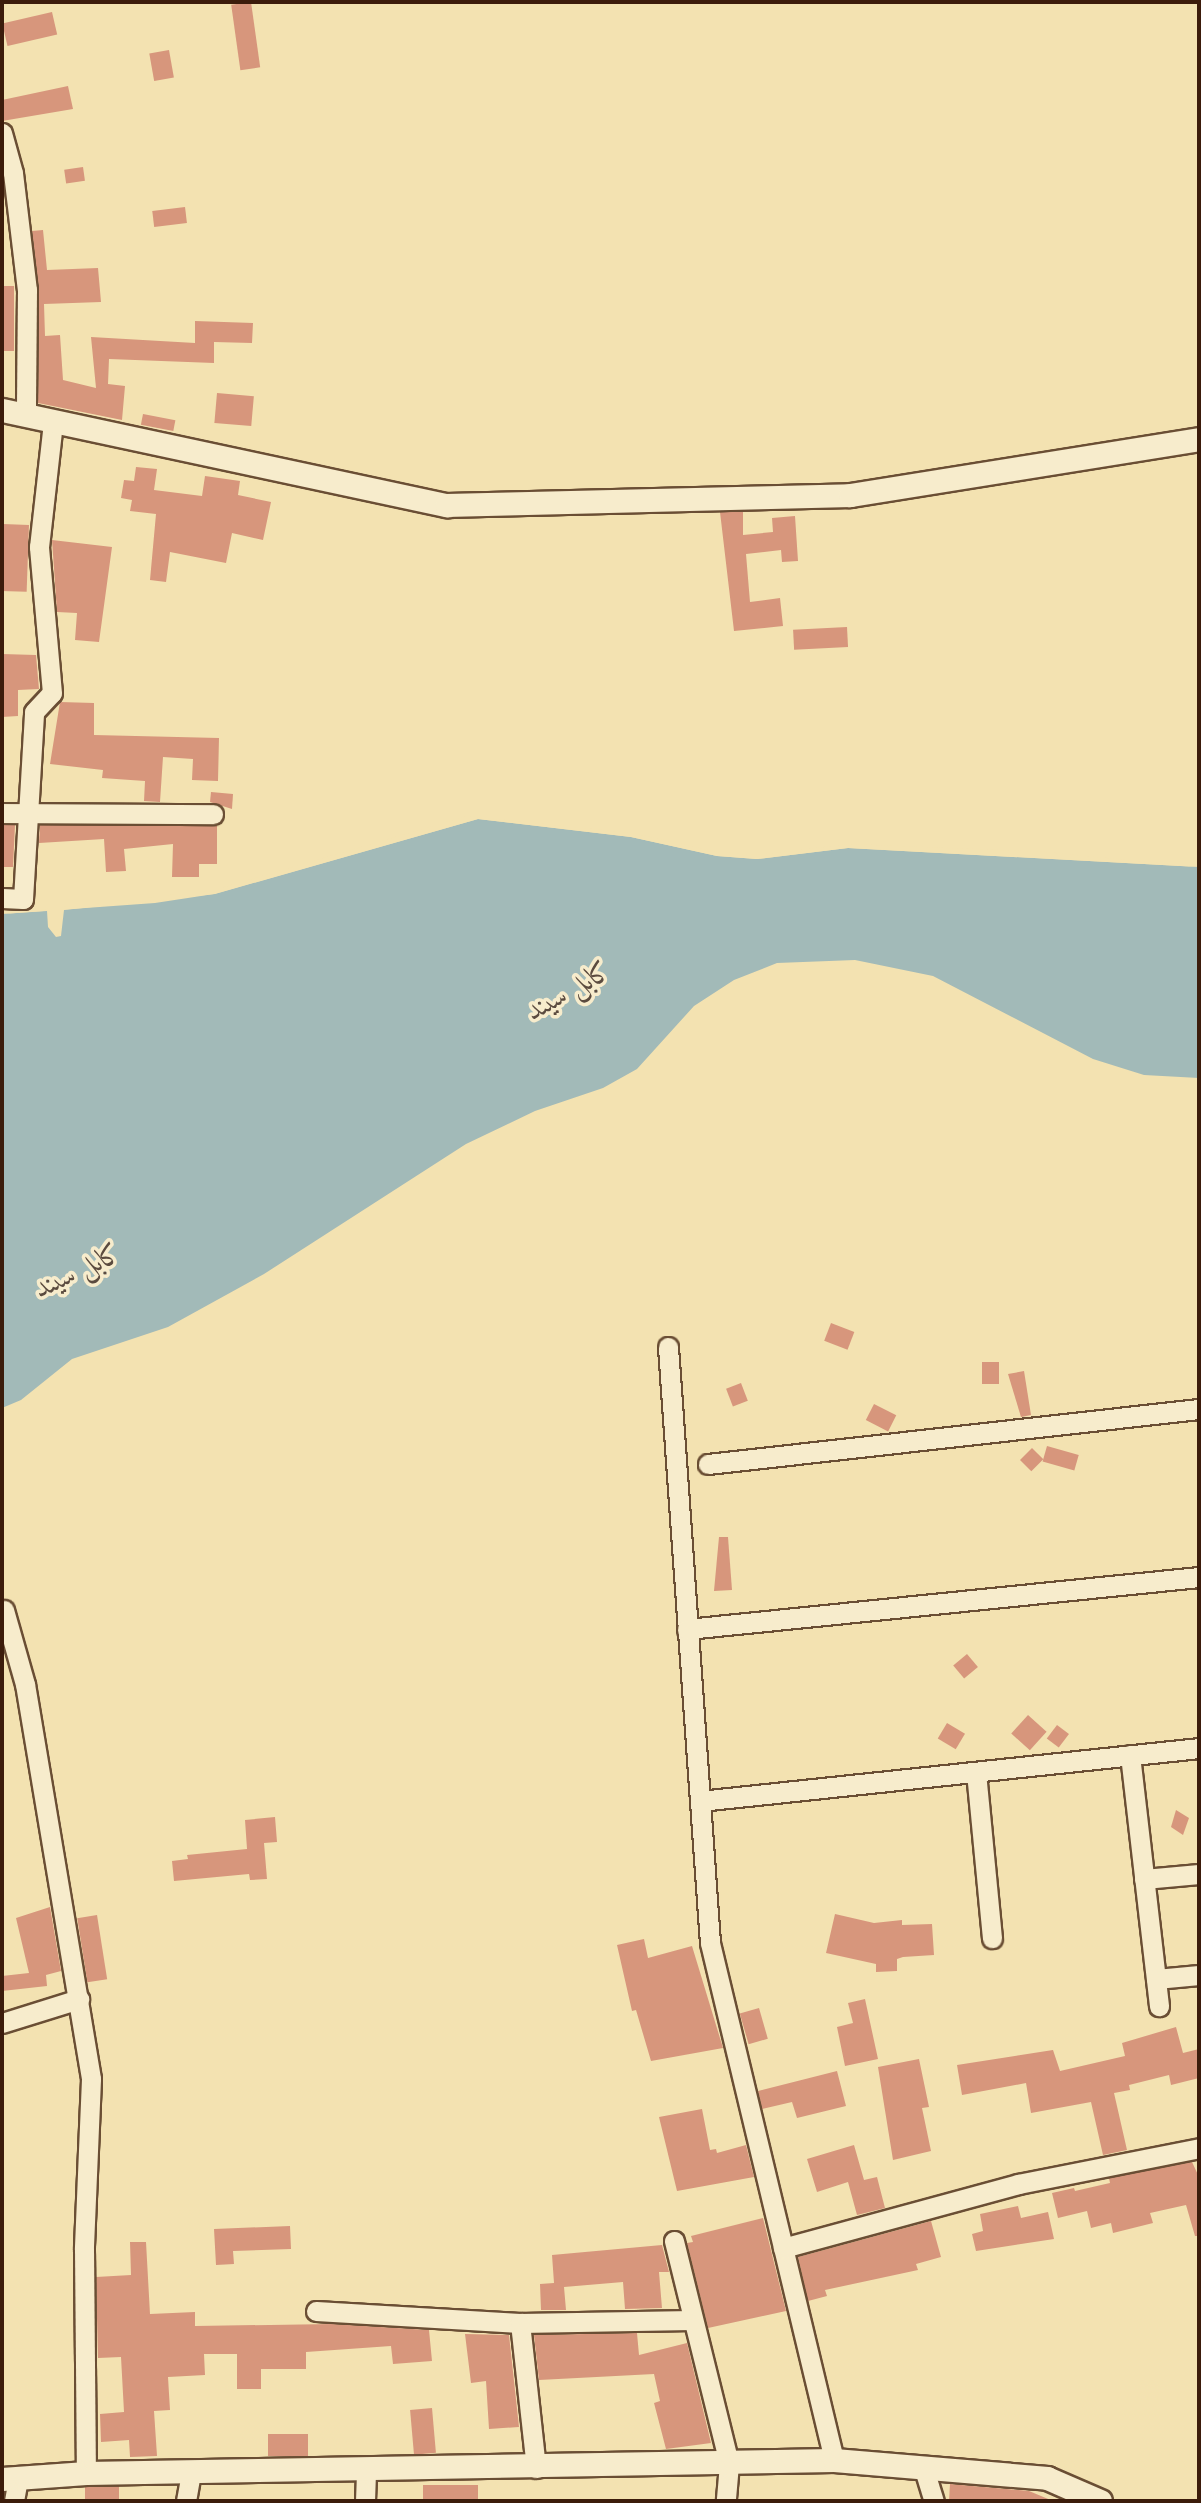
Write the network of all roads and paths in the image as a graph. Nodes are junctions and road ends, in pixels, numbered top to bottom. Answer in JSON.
{"nodes":[{"id":1,"x":2,"y":133,"type":"edge"},
{"id":2,"x":2,"y":410,"type":"edge"},
{"id":3,"x":26,"y":415,"type":"junction"},
{"id":4,"x":53,"y":423,"type":"junction"},
{"id":5,"x":1199,"y":439,"type":"edge"},
{"id":6,"x":29,"y":812,"type":"junction"},
{"id":7,"x":2,"y":813,"type":"edge"},
{"id":8,"x":213,"y":814,"type":"dead end"},
{"id":9,"x":2,"y":898,"type":"edge"},
{"id":10,"x":668,"y":1347,"type":"dead end"},
{"id":11,"x":1199,"y":1409,"type":"edge"},
{"id":12,"x":708,"y":1464,"type":"dead end"},
{"id":13,"x":1199,"y":1577,"type":"edge"},
{"id":14,"x":4,"y":1610,"type":"dead end"},
{"id":15,"x":687,"y":1629,"type":"junction"},
{"id":16,"x":1199,"y":1748,"type":"edge"},
{"id":17,"x":1130,"y":1755,"type":"junction"},
{"id":18,"x":976,"y":1772,"type":"junction"},
{"id":19,"x":700,"y":1801,"type":"junction"},
{"id":20,"x":1199,"y":1874,"type":"edge"},
{"id":21,"x":1144,"y":1879,"type":"junction"},
{"id":22,"x":992,"y":1938,"type":"dead end"},
{"id":23,"x":1199,"y":1975,"type":"edge"},
{"id":24,"x":1156,"y":1979,"type":"junction"},
{"id":25,"x":79,"y":1999,"type":"junction"},
{"id":26,"x":1159,"y":2006,"type":"dead end"},
{"id":27,"x":2,"y":2023,"type":"edge"},
{"id":28,"x":1199,"y":2148,"type":"edge"},
{"id":29,"x":674,"y":2241,"type":"dead end"},
{"id":30,"x":783,"y":2248,"type":"junction"},
{"id":31,"x":316,"y":2311,"type":"dead end"},
{"id":32,"x":692,"y":2320,"type":"junction"},
{"id":33,"x":520,"y":2323,"type":"junction"},
{"id":34,"x":834,"y":2460,"type":"junction"},
{"id":35,"x":729,"y":2464,"type":"junction"},
{"id":36,"x":536,"y":2468,"type":"junction"},
{"id":37,"x":924,"y":2469,"type":"junction"},
{"id":38,"x":366,"y":2471,"type":"junction"},
{"id":39,"x":86,"y":2473,"type":"junction"},
{"id":40,"x":191,"y":2474,"type":"junction"},
{"id":41,"x":11,"y":2486,"type":"edge"},
{"id":42,"x":186,"y":2501,"type":"edge"},
{"id":43,"x":365,"y":2501,"type":"edge"},
{"id":44,"x":726,"y":2501,"type":"edge"},
{"id":45,"x":934,"y":2501,"type":"edge"},
{"id":46,"x":1100,"y":2501,"type":"edge"}],
"edges":[{"from":1,"to":3,"type":"street"},
{"from":2,"to":3,"type":"street"},
{"from":3,"to":4,"type":"street"},
{"from":4,"to":5,"type":"street"},
{"from":4,"to":6,"type":"street"},
{"from":6,"to":7,"type":"street"},
{"from":6,"to":8,"type":"street"},
{"from":6,"to":9,"type":"street"},
{"from":10,"to":15,"type":"street"},
{"from":11,"to":12,"type":"street"},
{"from":13,"to":15,"type":"street"},
{"from":14,"to":25,"type":"street"},
{"from":15,"to":19,"type":"street"},
{"from":16,"to":17,"type":"street"},
{"from":17,"to":18,"type":"street"},
{"from":17,"to":21,"type":"street"},
{"from":18,"to":19,"type":"street"},
{"from":18,"to":22,"type":"street"},
{"from":19,"to":30,"type":"street"},
{"from":20,"to":21,"type":"street"},
{"from":21,"to":24,"type":"street"},
{"from":23,"to":24,"type":"street"},
{"from":24,"to":26,"type":"street"},
{"from":25,"to":27,"type":"street"},
{"from":25,"to":39,"type":"street"},
{"from":28,"to":30,"type":"street"},
{"from":29,"to":32,"type":"street"},
{"from":30,"to":34,"type":"street"},
{"from":31,"to":33,"type":"street"},
{"from":32,"to":33,"type":"street"},
{"from":32,"to":35,"type":"street"},
{"from":33,"to":36,"type":"street"},
{"from":34,"to":35,"type":"street"},
{"from":34,"to":37,"type":"street"},
{"from":35,"to":36,"type":"street"},
{"from":35,"to":44,"type":"street"},
{"from":36,"to":38,"type":"street"},
{"from":37,"to":45,"type":"street"},
{"from":37,"to":46,"type":"street"},
{"from":38,"to":40,"type":"street"},
{"from":38,"to":43,"type":"street"},
{"from":39,"to":40,"type":"street"},
{"from":39,"to":41,"type":"street"},
{"from":40,"to":42,"type":"street"}]}
